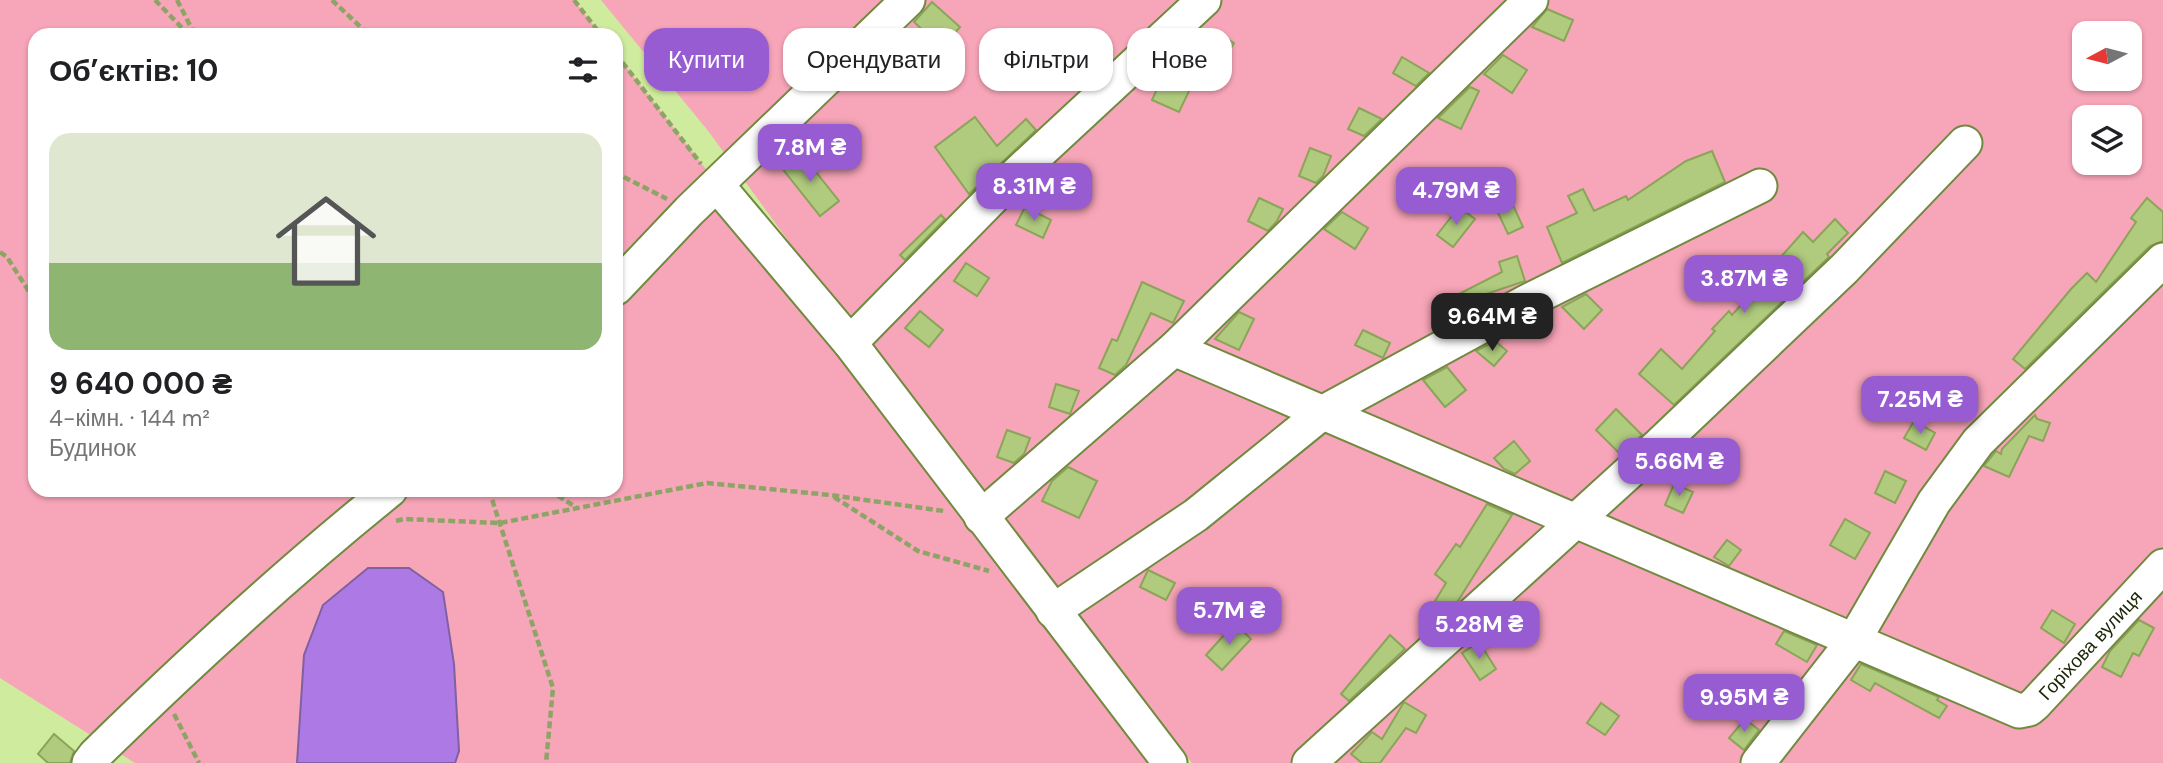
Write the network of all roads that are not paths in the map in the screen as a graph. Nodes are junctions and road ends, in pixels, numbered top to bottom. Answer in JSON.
{"nodes":[{"id":1,"x":908,"y":0,"type":"edge"},
{"id":2,"x":1204,"y":0,"type":"edge"},
{"id":3,"x":1531,"y":0,"type":"edge"},
{"id":4,"x":1965,"y":144,"type":"dead end"},
{"id":5,"x":717,"y":185,"type":"junction"},
{"id":6,"x":1760,"y":186,"type":"dead end"},
{"id":7,"x":2163,"y":260,"type":"edge"},
{"id":8,"x":623,"y":281,"type":"edge"},
{"id":9,"x":850,"y":343,"type":"junction"},
{"id":10,"x":1174,"y":349,"type":"junction"},
{"id":11,"x":1322,"y":413,"type":"junction"},
{"id":12,"x":391,"y":506,"type":"edge"},
{"id":13,"x":981,"y":517,"type":"junction"},
{"id":14,"x":1576,"y":520,"type":"junction"},
{"id":15,"x":2163,"y":566,"type":"edge"},
{"id":16,"x":1053,"y":611,"type":"junction"},
{"id":17,"x":1854,"y":640,"type":"junction"},
{"id":18,"x":92,"y":759,"type":"edge"},
{"id":19,"x":1170,"y":763,"type":"edge"},
{"id":20,"x":1309,"y":763,"type":"edge"},
{"id":21,"x":1758,"y":763,"type":"edge"}],
"edges":[{"from":1,"to":5,"type":"street"},
{"from":2,"to":9,"type":"street"},
{"from":3,"to":10,"type":"street"},
{"from":4,"to":14,"type":"street"},
{"from":5,"to":8,"type":"street"},
{"from":5,"to":9,"type":"street"},
{"from":6,"to":11,"type":"street"},
{"from":7,"to":17,"type":"street"},
{"from":9,"to":13,"type":"street"},
{"from":10,"to":11,"type":"street"},
{"from":10,"to":13,"type":"street"},
{"from":11,"to":14,"type":"street"},
{"from":11,"to":16,"type":"street"},
{"from":12,"to":18,"type":"street"},
{"from":13,"to":16,"type":"street"},
{"from":14,"to":17,"type":"street"},
{"from":14,"to":20,"type":"street"},
{"from":15,"to":17,"type":"street","name":"Горіхова вулиця"},
{"from":16,"to":19,"type":"street"},
{"from":17,"to":21,"type":"street"}]}
